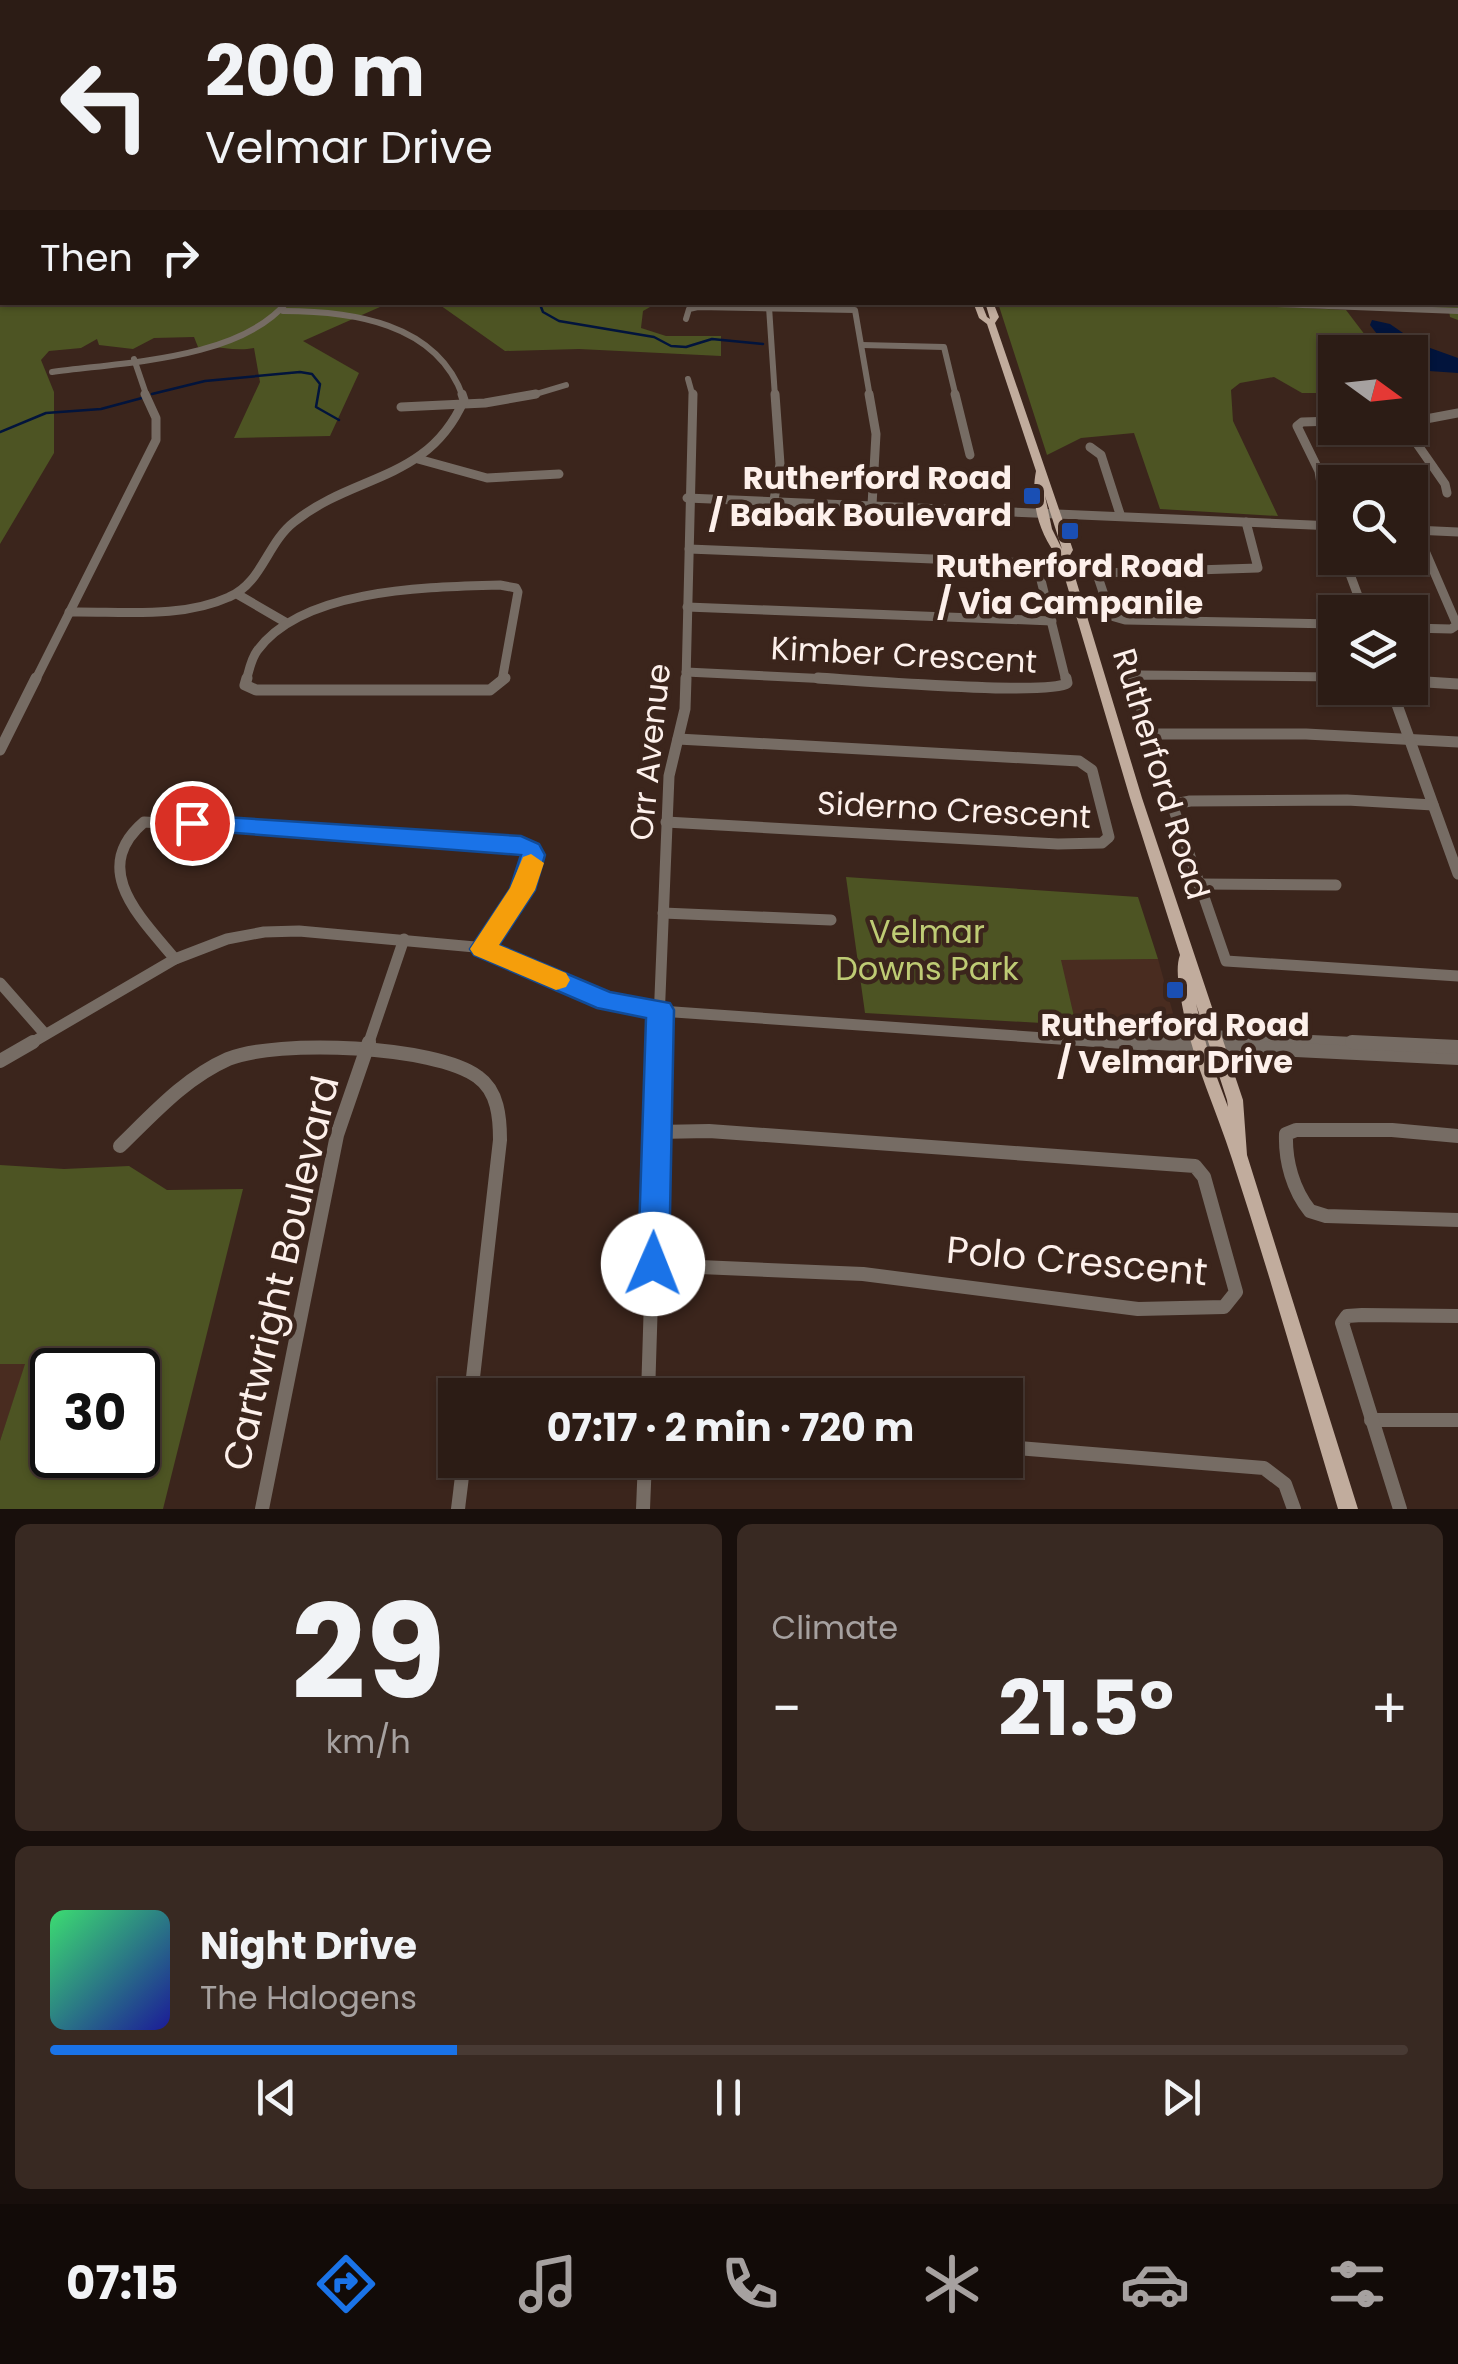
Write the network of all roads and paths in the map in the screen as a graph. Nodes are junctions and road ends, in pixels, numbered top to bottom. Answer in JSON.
{"nodes":[{"id":1,"x":978,"y":305,"type":"edge"},
{"id":2,"x":990,"y":305,"type":"edge"},
{"id":3,"x":1292,"y":305,"type":"edge"},
{"id":4,"x":285,"y":307,"type":"edge"},
{"id":5,"x":770,"y":307,"type":"junction"},
{"id":6,"x":1458,"y":312,"type":"edge"},
{"id":7,"x":686,"y":319,"type":"dead end"},
{"id":8,"x":991,"y":323,"type":"junction"},
{"id":9,"x":862,"y":344,"type":"junction"},
{"id":10,"x":134,"y":359,"type":"junction"},
{"id":11,"x":52,"y":372,"type":"dead end"},
{"id":12,"x":688,"y":379,"type":"dead end"},
{"id":13,"x":566,"y":385,"type":"dead end"},
{"id":14,"x":462,"y":404,"type":"junction"},
{"id":15,"x":401,"y":407,"type":"dead end"},
{"id":16,"x":1458,"y":413,"type":"edge"},
{"id":17,"x":1428,"y":420,"type":"edge"},
{"id":18,"x":1318,"y":422,"type":"edge"},
{"id":19,"x":1421,"y":445,"type":"edge"},
{"id":20,"x":1090,"y":447,"type":"dead end"},
{"id":21,"x":970,"y":455,"type":"dead end"},
{"id":22,"x":418,"y":459,"type":"junction"},
{"id":23,"x":1318,"y":469,"type":"edge"},
{"id":24,"x":559,"y":474,"type":"dead end"},
{"id":25,"x":1446,"y":493,"type":"dead end"},
{"id":26,"x":687,"y":498,"type":"junction"},
{"id":27,"x":774,"y":500,"type":"junction"},
{"id":28,"x":872,"y":505,"type":"junction"},
{"id":29,"x":1050,"y":511,"type":"junction"},
{"id":30,"x":1120,"y":514,"type":"junction"},
{"id":31,"x":1246,"y":522,"type":"junction"},
{"id":32,"x":1318,"y":527,"type":"edge"},
{"id":33,"x":1428,"y":531,"type":"edge"},
{"id":34,"x":1458,"y":532,"type":"edge"},
{"id":35,"x":688,"y":549,"type":"junction"},
{"id":36,"x":1428,"y":562,"type":"edge"},
{"id":37,"x":237,"y":594,"type":"junction"},
{"id":38,"x":687,"y":607,"type":"junction"},
{"id":39,"x":69,"y":612,"type":"junction"},
{"id":40,"x":285,"y":622,"type":"junction"},
{"id":41,"x":1052,"y":622,"type":"junction"},
{"id":42,"x":1318,"y":624,"type":"edge"},
{"id":43,"x":1428,"y":628,"type":"edge"},
{"id":44,"x":686,"y":672,"type":"junction"},
{"id":45,"x":1318,"y":677,"type":"edge"},
{"id":46,"x":1428,"y":682,"type":"edge"},
{"id":47,"x":1458,"y":684,"type":"edge"},
{"id":48,"x":1397,"y":705,"type":"edge"},
{"id":49,"x":678,"y":739,"type":"junction"},
{"id":50,"x":1410,"y":739,"type":"junction"},
{"id":51,"x":1458,"y":742,"type":"edge"},
{"id":52,"x":0,"y":750,"type":"edge"},
{"id":53,"x":1433,"y":805,"type":"junction"},
{"id":54,"x":666,"y":822,"type":"junction"},
{"id":55,"x":1458,"y":874,"type":"edge"},
{"id":56,"x":1198,"y":884,"type":"junction"},
{"id":57,"x":1336,"y":885,"type":"dead end"},
{"id":58,"x":662,"y":913,"type":"junction"},
{"id":59,"x":831,"y":920,"type":"dead end"},
{"id":60,"x":404,"y":939,"type":"junction"},
{"id":61,"x":483,"y":949,"type":"junction"},
{"id":62,"x":174,"y":959,"type":"junction"},
{"id":63,"x":1458,"y":976,"type":"edge"},
{"id":64,"x":0,"y":983,"type":"edge"},
{"id":65,"x":660,"y":1010,"type":"junction"},
{"id":66,"x":45,"y":1034,"type":"junction"},
{"id":67,"x":1209,"y":1041,"type":"junction"},
{"id":68,"x":1458,"y":1047,"type":"edge"},
{"id":69,"x":365,"y":1052,"type":"junction"},
{"id":70,"x":1458,"y":1058,"type":"edge"},
{"id":71,"x":0,"y":1061,"type":"edge"},
{"id":72,"x":657,"y":1132,"type":"junction"},
{"id":73,"x":1458,"y":1136,"type":"edge"},
{"id":74,"x":120,"y":1146,"type":"dead end"},
{"id":75,"x":1458,"y":1220,"type":"edge"},
{"id":76,"x":653,"y":1264,"type":"junction"},
{"id":77,"x":1458,"y":1316,"type":"edge"},
{"id":78,"x":473,"y":1378,"type":"edge"},
{"id":79,"x":649,"y":1378,"type":"edge"},
{"id":80,"x":1371,"y":1420,"type":"junction"},
{"id":81,"x":1458,"y":1420,"type":"edge"},
{"id":82,"x":1023,"y":1449,"type":"edge"},
{"id":83,"x":462,"y":1478,"type":"edge"},
{"id":84,"x":645,"y":1478,"type":"edge"},
{"id":85,"x":262,"y":1509,"type":"edge"},
{"id":86,"x":458,"y":1509,"type":"edge"},
{"id":87,"x":643,"y":1509,"type":"edge"},
{"id":88,"x":1294,"y":1509,"type":"edge"},
{"id":89,"x":1348,"y":1509,"type":"edge"},
{"id":90,"x":1400,"y":1509,"type":"edge"}],
"edges":[{"from":1,"to":8,"type":"main road","name":"Rutherford Road"},
{"from":2,"to":8,"type":"main road","name":"Rutherford Road"},
{"from":3,"to":6,"type":"street"},
{"from":4,"to":10,"type":"street"},
{"from":4,"to":14,"type":"street"},
{"from":5,"to":7,"type":"street"},
{"from":5,"to":9,"type":"street"},
{"from":5,"to":27,"type":"street"},
{"from":8,"to":29,"type":"main road","name":"Rutherford Road"},
{"from":9,"to":21,"type":"street"},
{"from":9,"to":28,"type":"street"},
{"from":10,"to":11,"type":"street"},
{"from":10,"to":39,"type":"street"},
{"from":12,"to":26,"type":"street","name":"Orr Avenue"},
{"from":13,"to":14,"type":"street"},
{"from":14,"to":15,"type":"street"},
{"from":14,"to":22,"type":"street"},
{"from":16,"to":17,"type":"street"},
{"from":18,"to":23,"type":"street"},
{"from":19,"to":25,"type":"street"},
{"from":20,"to":30,"type":"street"},
{"from":22,"to":24,"type":"street"},
{"from":22,"to":37,"type":"street"},
{"from":26,"to":27,"type":"street"},
{"from":26,"to":35,"type":"street","name":"Orr Avenue"},
{"from":27,"to":28,"type":"street"},
{"from":28,"to":29,"type":"street"},
{"from":29,"to":30,"type":"street"},
{"from":29,"to":67,"type":"main road","name":"Rutherford Road"},
{"from":30,"to":31,"type":"street"},
{"from":31,"to":32,"type":"street"},
{"from":31,"to":42,"type":"street"},
{"from":33,"to":34,"type":"street"},
{"from":35,"to":38,"type":"street","name":"Orr Avenue"},
{"from":35,"to":41,"type":"street","name":"Kimber Crescent"},
{"from":36,"to":43,"type":"street"},
{"from":37,"to":39,"type":"street"},
{"from":37,"to":40,"type":"street"},
{"from":38,"to":41,"type":"street"},
{"from":38,"to":44,"type":"street","name":"Orr Avenue"},
{"from":39,"to":52,"type":"street"},
{"from":40,"to":40,"type":"street"},
{"from":41,"to":44,"type":"street","name":"Kimber Crescent"},
{"from":44,"to":49,"type":"street","name":"Orr Avenue"},
{"from":45,"to":50,"type":"street"},
{"from":46,"to":47,"type":"street"},
{"from":48,"to":50,"type":"street"},
{"from":49,"to":54,"type":"street","name":"Orr Avenue"},
{"from":49,"to":54,"type":"street","name":"Siderno Crescent"},
{"from":50,"to":51,"type":"street"},
{"from":50,"to":53,"type":"street"},
{"from":53,"to":55,"type":"street"},
{"from":53,"to":56,"type":"street"},
{"from":54,"to":58,"type":"street","name":"Orr Avenue"},
{"from":56,"to":57,"type":"street"},
{"from":56,"to":63,"type":"street"},
{"from":58,"to":59,"type":"street"},
{"from":58,"to":65,"type":"street","name":"Orr Avenue"},
{"from":60,"to":61,"type":"street"},
{"from":60,"to":62,"type":"street"},
{"from":60,"to":69,"type":"street","name":"Cartwright Boulevard"},
{"from":61,"to":62,"type":"street"},
{"from":61,"to":65,"type":"street"},
{"from":62,"to":66,"type":"street"},
{"from":64,"to":66,"type":"street"},
{"from":65,"to":67,"type":"street"},
{"from":65,"to":72,"type":"street","name":"Orr Avenue"},
{"from":66,"to":71,"type":"street"},
{"from":67,"to":68,"type":"street"},
{"from":67,"to":70,"type":"street"},
{"from":67,"to":89,"type":"main road","name":"Rutherford Road"},
{"from":69,"to":74,"type":"street"},
{"from":69,"to":78,"type":"street"},
{"from":69,"to":85,"type":"street","name":"Cartwright Boulevard"},
{"from":72,"to":76,"type":"street","name":"Orr Avenue"},
{"from":72,"to":76,"type":"street","name":"Polo Crescent"},
{"from":73,"to":75,"type":"street"},
{"from":76,"to":79,"type":"street","name":"Orr Avenue"},
{"from":77,"to":80,"type":"street"},
{"from":80,"to":81,"type":"street"},
{"from":80,"to":90,"type":"street"},
{"from":82,"to":88,"type":"street"},
{"from":83,"to":86,"type":"street"},
{"from":84,"to":87,"type":"street"}]}
